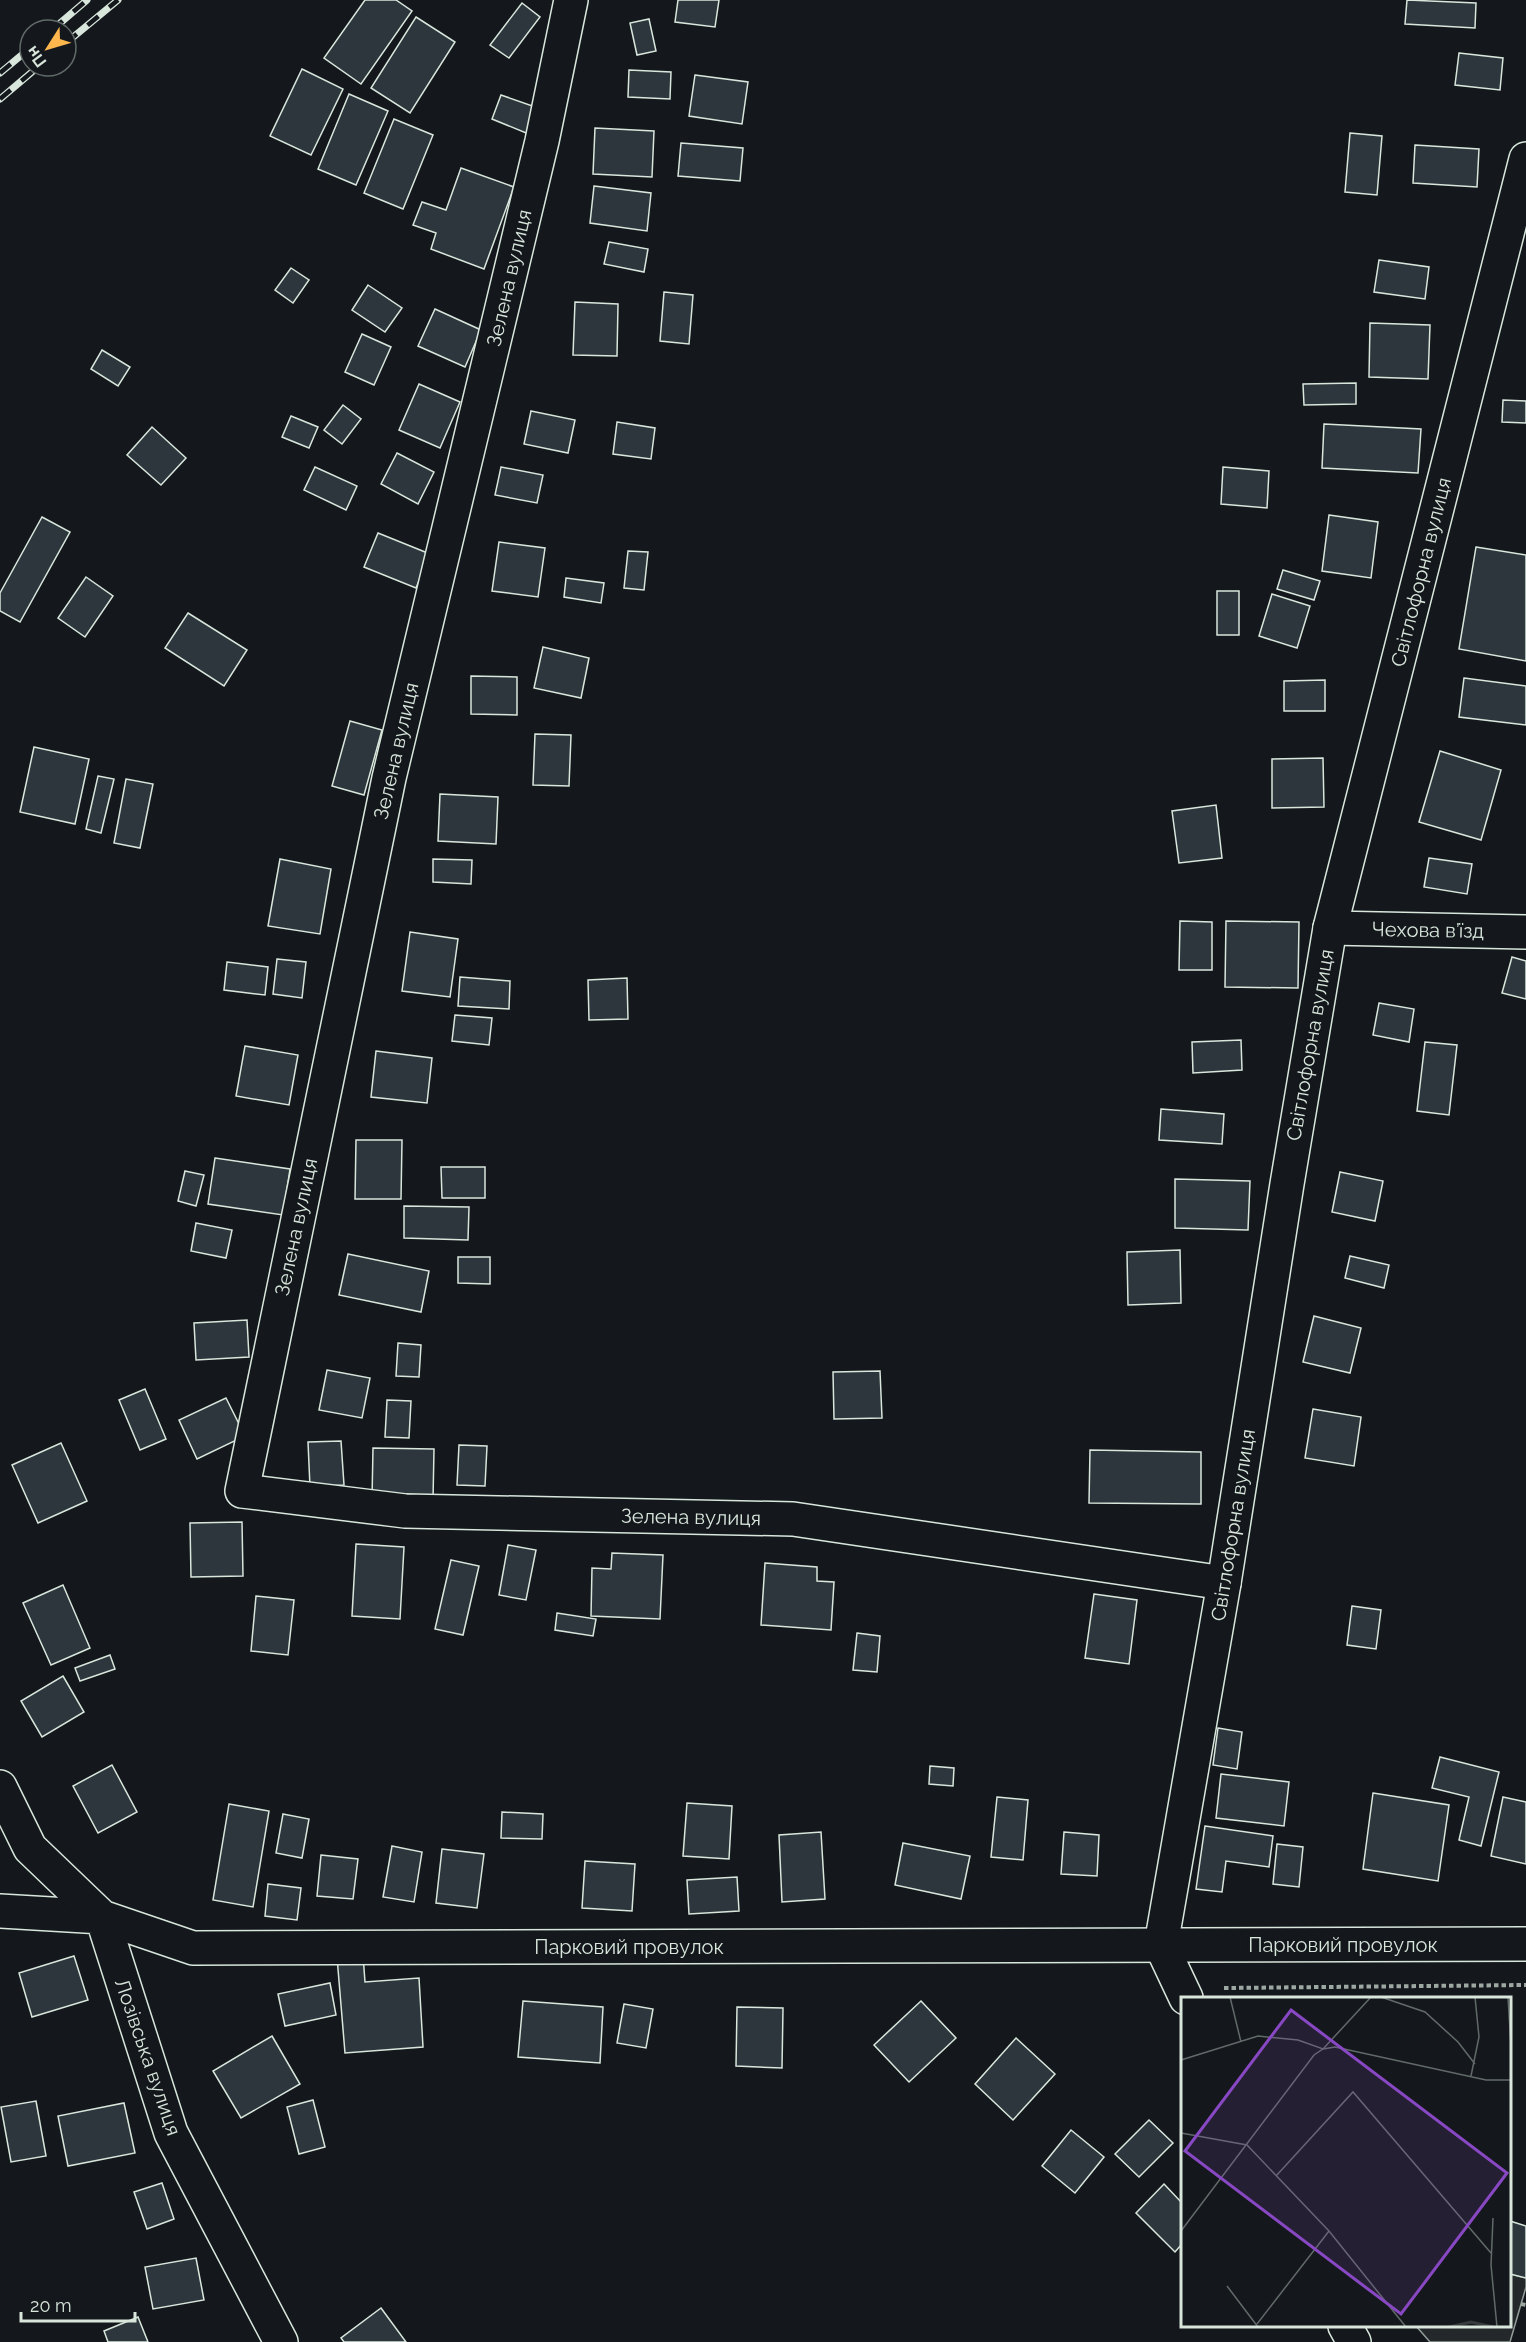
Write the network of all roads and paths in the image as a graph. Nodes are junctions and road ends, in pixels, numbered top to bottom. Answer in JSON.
{"nodes":[{"id":1,"x":571,"y":0,"type":"edge"},
{"id":2,"x":1526,"y":159,"type":"edge"},
{"id":3,"x":1330,"y":928,"type":"junction"},
{"id":4,"x":1526,"y":932,"type":"edge"},
{"id":5,"x":1224,"y":1583,"type":"junction"},
{"id":6,"x":0,"y":1787,"type":"edge"},
{"id":7,"x":0,"y":1911,"type":"edge"},
{"id":8,"x":102,"y":1917,"type":"junction"},
{"id":9,"x":1526,"y":1944,"type":"edge"},
{"id":10,"x":1161,"y":1945,"type":"junction"},
{"id":11,"x":1526,"y":1985,"type":"edge"},
{"id":12,"x":1224,"y":1988,"type":"dead end"},
{"id":13,"x":1186,"y":1997,"type":"edge"},
{"id":14,"x":1345,"y":2327,"type":"edge"},
{"id":15,"x":280,"y":2342,"type":"edge"},
{"id":16,"x":1354,"y":2342,"type":"edge"}],
"edges":[{"from":1,"to":5,"type":"street","name":"Зелена вулиця"},
{"from":2,"to":3,"type":"street","name":"Світлофорна вулиця"},
{"from":3,"to":4,"type":"street","name":"Чехова в’їзд"},
{"from":3,"to":5,"type":"street","name":"Світлофорна вулиця"},
{"from":5,"to":10,"type":"street","name":"Світлофорна вулиця"},
{"from":6,"to":8,"type":"street","name":"Лозівська вулиця"},
{"from":7,"to":8,"type":"street"},
{"from":8,"to":10,"type":"street","name":"Парковий провулок"},
{"from":8,"to":15,"type":"street","name":"Лозівська вулиця"},
{"from":9,"to":10,"type":"street","name":"Парковий провулок"},
{"from":10,"to":13,"type":"street"},
{"from":11,"to":12,"type":"path"},
{"from":14,"to":16,"type":"street"}]}
